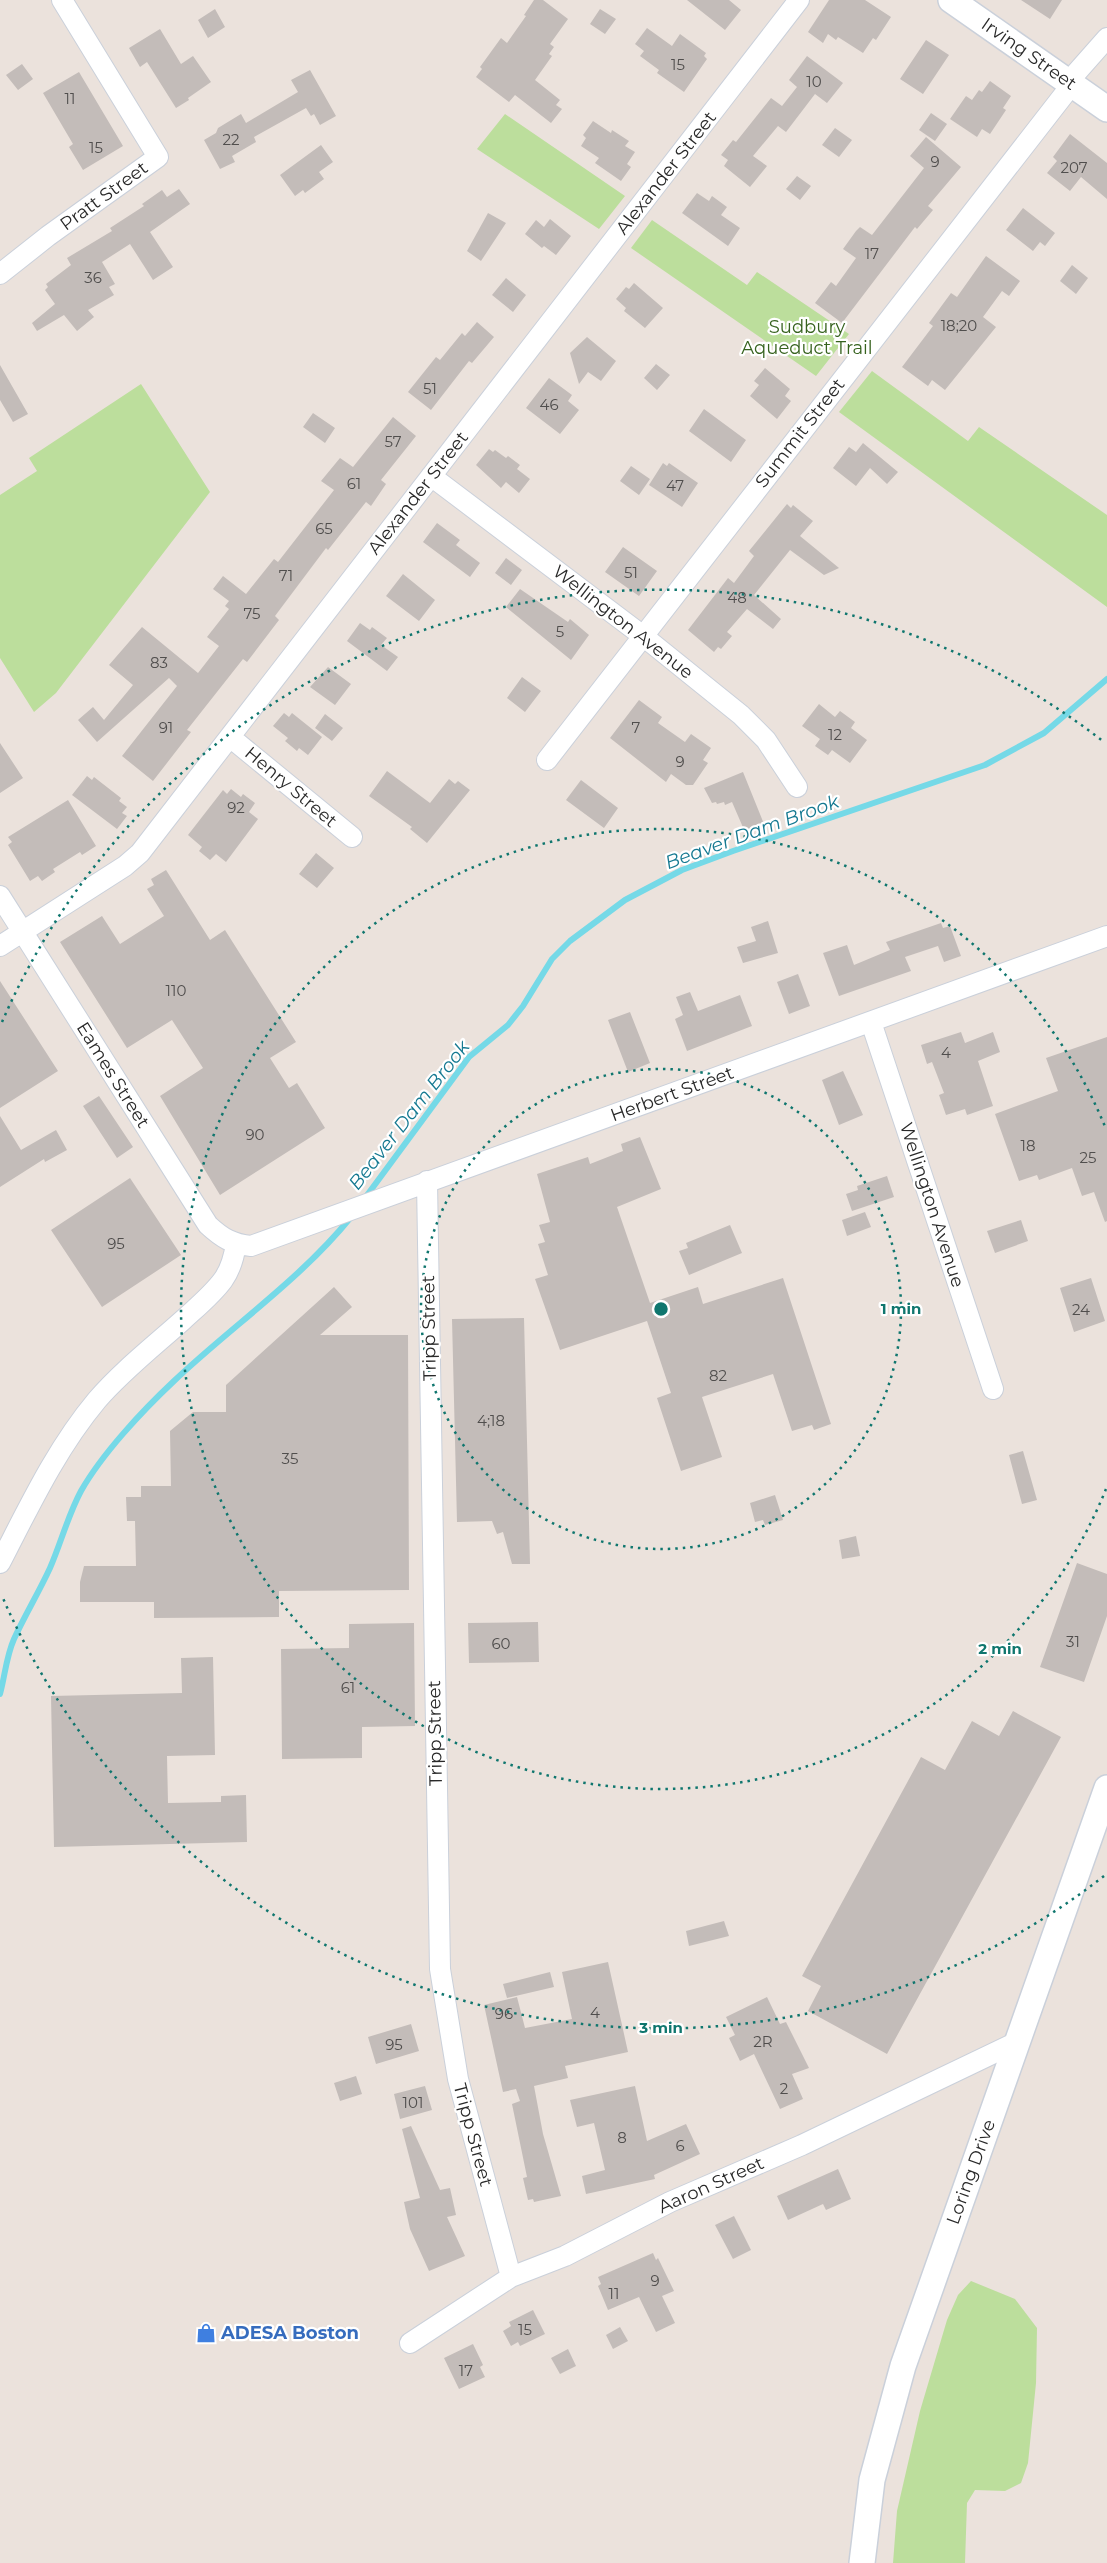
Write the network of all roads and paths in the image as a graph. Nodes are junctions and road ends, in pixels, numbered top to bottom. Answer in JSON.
{"nodes":[{"id":1,"x":62,"y":0,"type":"edge"},
{"id":2,"x":799,"y":0,"type":"edge"},
{"id":3,"x":951,"y":0,"type":"edge"},
{"id":4,"x":1107,"y":38,"type":"edge"},
{"id":5,"x":1071,"y":82,"type":"junction"},
{"id":6,"x":1107,"y":109,"type":"edge"},
{"id":7,"x":0,"y":274,"type":"edge"},
{"id":8,"x":431,"y":476,"type":"junction"},
{"id":9,"x":643,"y":636,"type":"junction"},
{"id":10,"x":230,"y":736,"type":"junction"},
{"id":11,"x":547,"y":760,"type":"dead end"},
{"id":12,"x":797,"y":787,"type":"dead end"},
{"id":13,"x":352,"y":838,"type":"dead end"},
{"id":14,"x":0,"y":896,"type":"edge"},
{"id":15,"x":23,"y":932,"type":"junction"},
{"id":16,"x":1107,"y":936,"type":"edge"},
{"id":17,"x":0,"y":946,"type":"edge"},
{"id":18,"x":871,"y":1022,"type":"junction"},
{"id":19,"x":427,"y":1181,"type":"junction"},
{"id":20,"x":236,"y":1244,"type":"junction"},
{"id":21,"x":993,"y":1389,"type":"dead end"},
{"id":22,"x":0,"y":1563,"type":"edge"},
{"id":23,"x":1107,"y":1788,"type":"edge"},
{"id":24,"x":1019,"y":2041,"type":"junction"},
{"id":25,"x":511,"y":2278,"type":"junction"},
{"id":26,"x":410,"y":2343,"type":"dead end"},
{"id":27,"x":862,"y":2563,"type":"edge"}],
"edges":[{"from":1,"to":7,"type":"street","name":"Pratt Street"},
{"from":2,"to":8,"type":"street","name":"Alexander Street"},
{"from":3,"to":5,"type":"street","name":"Irving Street"},
{"from":4,"to":5,"type":"street","name":"Summit Street"},
{"from":5,"to":6,"type":"street","name":"Irving Street"},
{"from":5,"to":9,"type":"street","name":"Summit Street"},
{"from":8,"to":9,"type":"street","name":"Wellington Avenue"},
{"from":8,"to":10,"type":"street","name":"Alexander Street"},
{"from":9,"to":11,"type":"street","name":"Summit Street"},
{"from":9,"to":12,"type":"street","name":"Wellington Avenue"},
{"from":10,"to":13,"type":"street","name":"Henry Street"},
{"from":10,"to":15,"type":"street","name":"Alexander Street"},
{"from":14,"to":15,"type":"street","name":"Eames Street"},
{"from":15,"to":17,"type":"street","name":"Alexander Street"},
{"from":15,"to":20,"type":"street","name":"Eames Street"},
{"from":16,"to":18,"type":"street","name":"Herbert Street"},
{"from":18,"to":19,"type":"street","name":"Herbert Street"},
{"from":18,"to":21,"type":"street","name":"Wellington Avenue"},
{"from":19,"to":20,"type":"street","name":"Herbert Street"},
{"from":19,"to":25,"type":"street","name":"Tripp Street"},
{"from":20,"to":22,"type":"street"},
{"from":23,"to":24,"type":"street","name":"Loring Drive"},
{"from":24,"to":25,"type":"street","name":"Aaron Street"},
{"from":24,"to":27,"type":"street","name":"Loring Drive"},
{"from":25,"to":26,"type":"street","name":"Aaron Street"}]}
